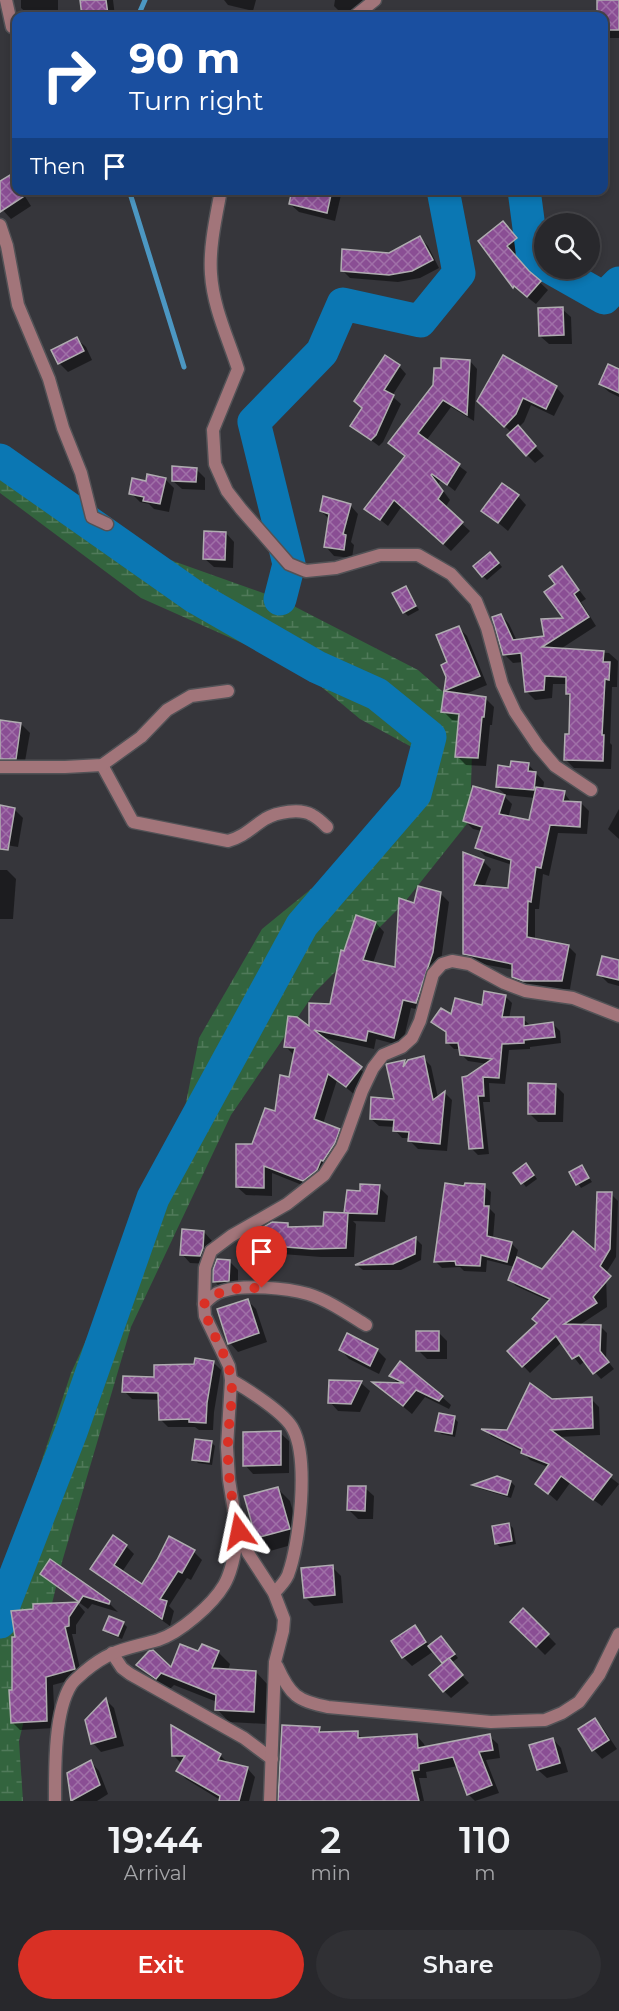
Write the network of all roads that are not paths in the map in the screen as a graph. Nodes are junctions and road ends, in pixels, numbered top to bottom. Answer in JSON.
{"nodes":[{"id":1,"x":6,"y":0,"type":"edge"},
{"id":2,"x":375,"y":0,"type":"edge"},
{"id":3,"x":361,"y":12,"type":"edge"},
{"id":4,"x":12,"y":27,"type":"dead end"},
{"id":5,"x":220,"y":195,"type":"edge"},
{"id":6,"x":0,"y":225,"type":"edge"},
{"id":7,"x":107,"y":524,"type":"dead end"},
{"id":8,"x":228,"y":691,"type":"dead end"},
{"id":9,"x":102,"y":765,"type":"junction"},
{"id":10,"x":0,"y":767,"type":"edge"},
{"id":11,"x":591,"y":790,"type":"dead end"},
{"id":12,"x":327,"y":827,"type":"dead end"},
{"id":13,"x":619,"y":1016,"type":"edge"},
{"id":14,"x":204,"y":1304,"type":"junction"},
{"id":15,"x":366,"y":1325,"type":"dead end"},
{"id":16,"x":231,"y":1380,"type":"junction"},
{"id":17,"x":239,"y":1531,"type":"junction"},
{"id":18,"x":274,"y":1593,"type":"junction"},
{"id":19,"x":619,"y":1634,"type":"edge"},
{"id":20,"x":112,"y":1653,"type":"junction"},
{"id":21,"x":275,"y":1662,"type":"junction"},
{"id":22,"x":272,"y":1759,"type":"junction"},
{"id":23,"x":55,"y":1801,"type":"edge"},
{"id":24,"x":270,"y":1801,"type":"edge"}],
"edges":[{"from":1,"to":4,"type":"street"},
{"from":2,"to":3,"type":"street"},
{"from":5,"to":11,"type":"street"},
{"from":6,"to":7,"type":"street"},
{"from":8,"to":9,"type":"street"},
{"from":9,"to":10,"type":"street"},
{"from":9,"to":12,"type":"street"},
{"from":13,"to":14,"type":"street"},
{"from":14,"to":15,"type":"street"},
{"from":14,"to":16,"type":"street"},
{"from":16,"to":17,"type":"street"},
{"from":16,"to":18,"type":"street"},
{"from":17,"to":18,"type":"street"},
{"from":17,"to":20,"type":"street"},
{"from":18,"to":21,"type":"street"},
{"from":19,"to":21,"type":"street"},
{"from":20,"to":22,"type":"street"},
{"from":20,"to":23,"type":"street"},
{"from":21,"to":22,"type":"street"},
{"from":22,"to":24,"type":"street"}]}
